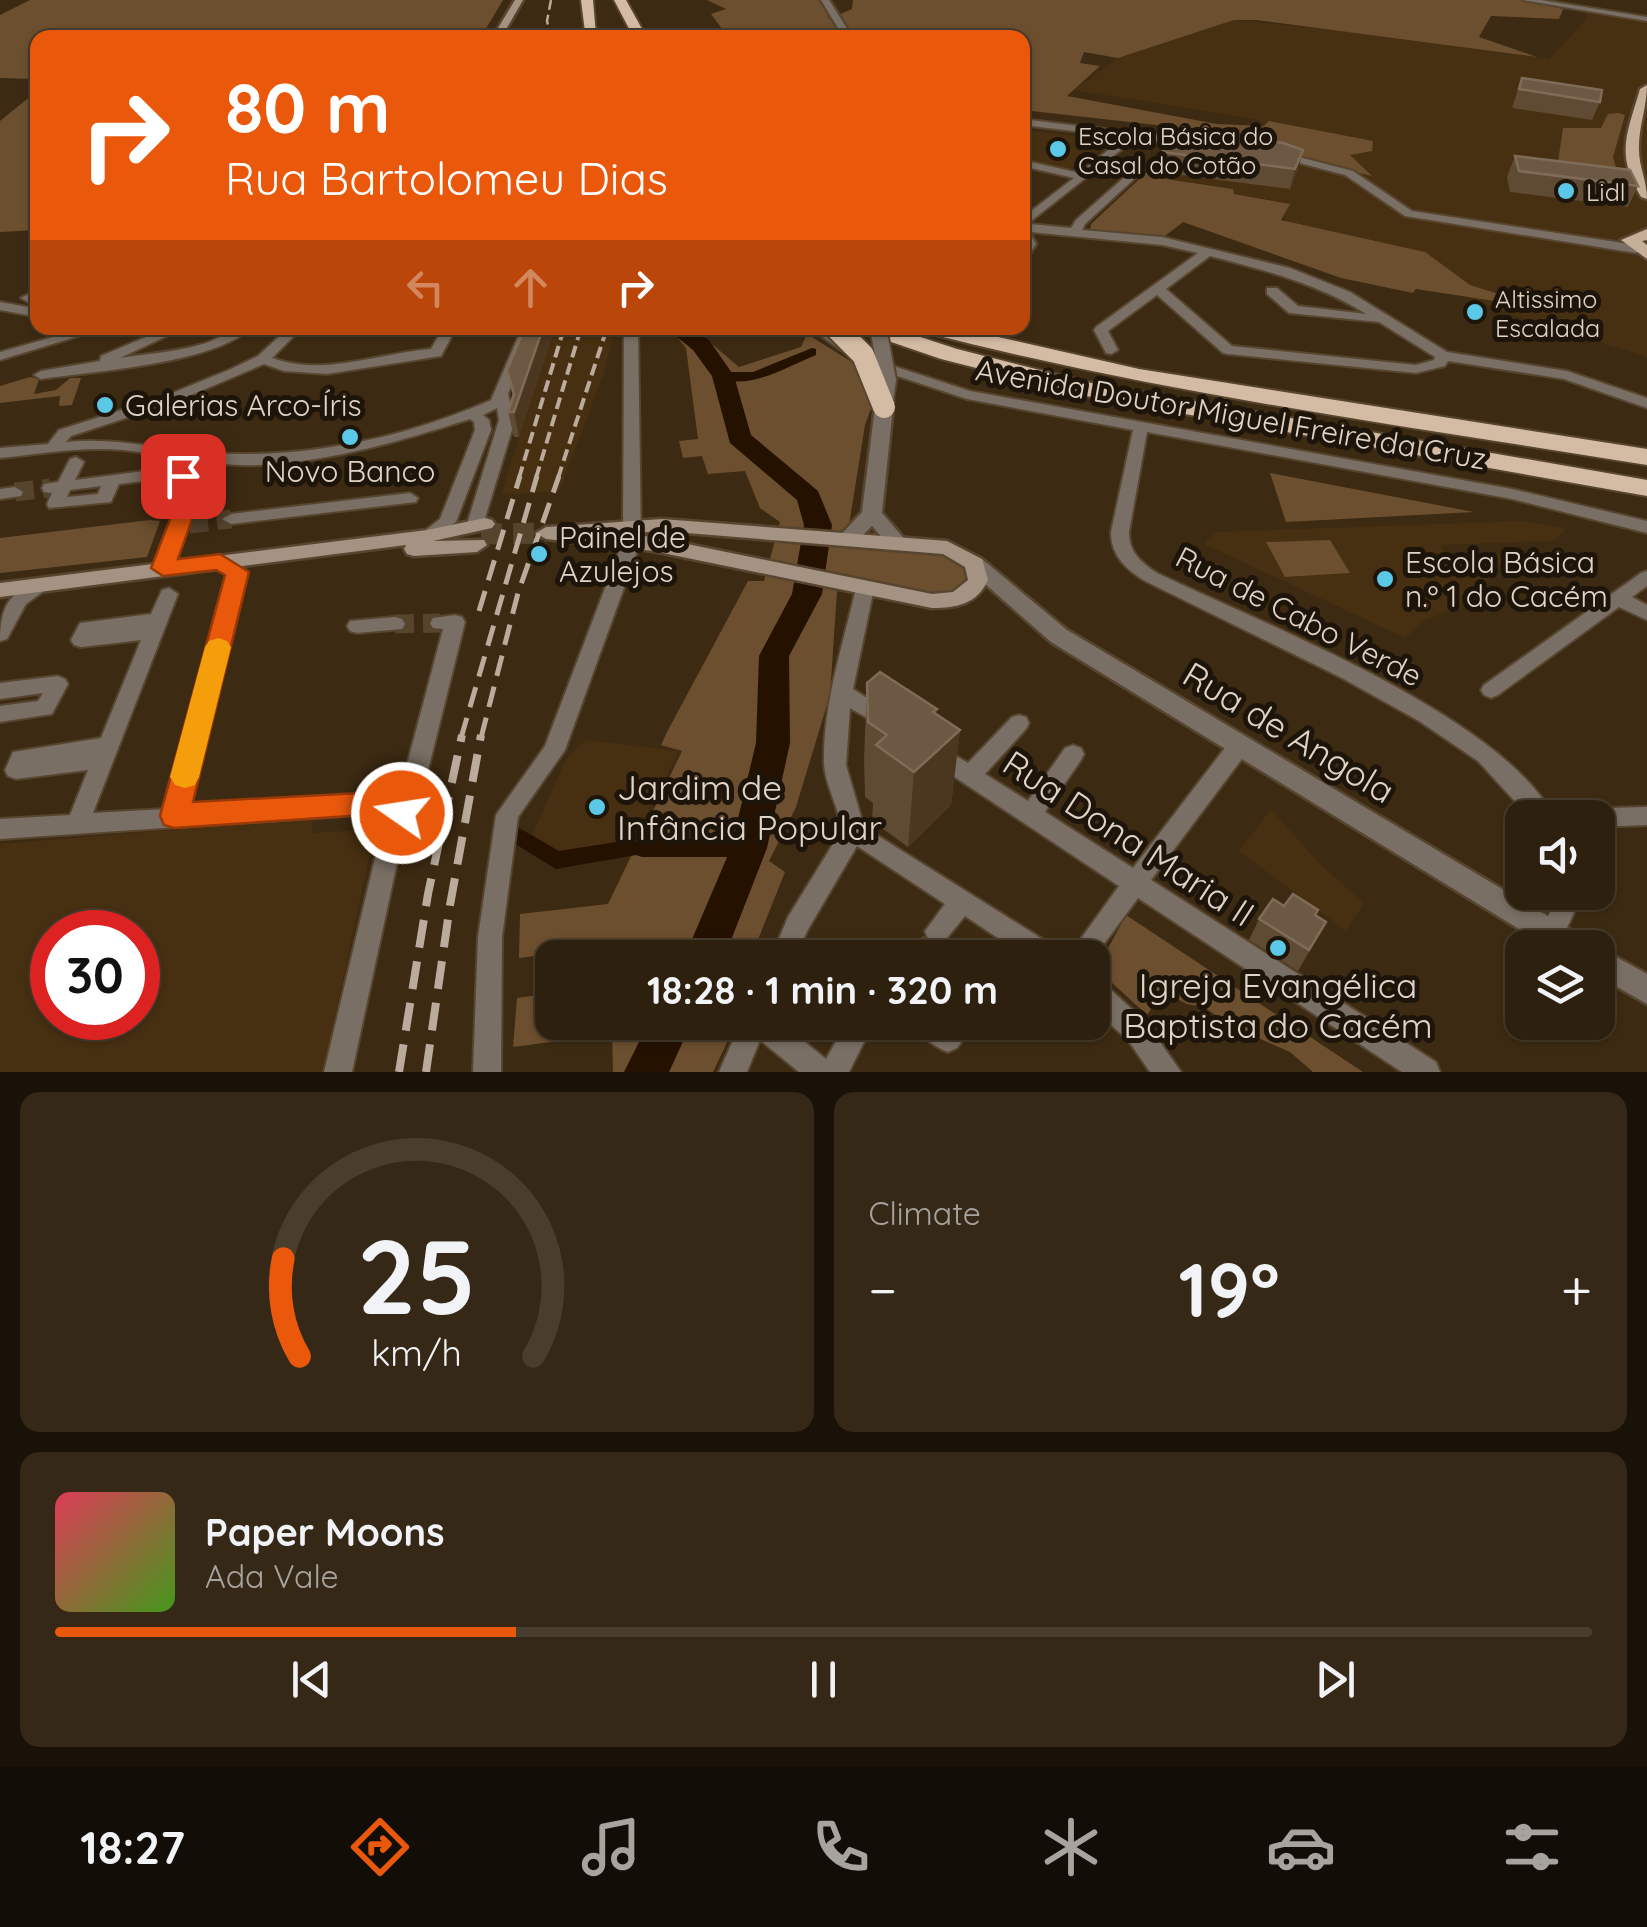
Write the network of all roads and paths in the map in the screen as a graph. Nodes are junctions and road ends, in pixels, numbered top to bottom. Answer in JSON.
{"nodes":[{"id":1,"x":519,"y":0,"type":"edge"},
{"id":2,"x":528,"y":0,"type":"edge"},
{"id":3,"x":587,"y":0,"type":"edge"},
{"id":4,"x":609,"y":0,"type":"edge"},
{"id":5,"x":620,"y":0,"type":"edge"},
{"id":6,"x":825,"y":0,"type":"edge"},
{"id":7,"x":1527,"y":0,"type":"edge"},
{"id":8,"x":1584,"y":0,"type":"edge"},
{"id":9,"x":1594,"y":11,"type":"junction"},
{"id":10,"x":1647,"y":19,"type":"edge"},
{"id":11,"x":501,"y":30,"type":"edge"},
{"id":12,"x":511,"y":30,"type":"edge"},
{"id":13,"x":585,"y":30,"type":"edge"},
{"id":14,"x":624,"y":30,"type":"edge"},
{"id":15,"x":637,"y":30,"type":"edge"},
{"id":16,"x":844,"y":30,"type":"edge"},
{"id":17,"x":1647,"y":89,"type":"edge"},
{"id":18,"x":1647,"y":113,"type":"edge"},
{"id":19,"x":1030,"y":123,"type":"edge"},
{"id":20,"x":1130,"y":138,"type":"junction"},
{"id":21,"x":1212,"y":145,"type":"edge"},
{"id":22,"x":1263,"y":152,"type":"edge"},
{"id":23,"x":1030,"y":165,"type":"edge"},
{"id":24,"x":1039,"y":167,"type":"junction"},
{"id":25,"x":1140,"y":168,"type":"dead end"},
{"id":26,"x":1030,"y":173,"type":"edge"},
{"id":27,"x":1081,"y":176,"type":"junction"},
{"id":28,"x":1647,"y":176,"type":"edge"},
{"id":29,"x":1647,"y":194,"type":"edge"},
{"id":30,"x":1030,"y":222,"type":"edge"},
{"id":31,"x":1030,"y":227,"type":"edge"},
{"id":32,"x":1075,"y":233,"type":"junction"},
{"id":33,"x":1644,"y":243,"type":"edge"},
{"id":34,"x":1208,"y":252,"type":"junction"},
{"id":35,"x":1158,"y":288,"type":"junction"},
{"id":36,"x":1272,"y":290,"type":"dead end"},
{"id":37,"x":0,"y":306,"type":"edge"},
{"id":38,"x":30,"y":312,"type":"edge"},
{"id":39,"x":1380,"y":320,"type":"junction"},
{"id":40,"x":74,"y":335,"type":"edge"},
{"id":41,"x":162,"y":335,"type":"edge"},
{"id":42,"x":233,"y":335,"type":"edge"},
{"id":43,"x":288,"y":335,"type":"edge"},
{"id":44,"x":445,"y":335,"type":"edge"},
{"id":45,"x":526,"y":335,"type":"edge"},
{"id":46,"x":631,"y":335,"type":"edge"},
{"id":47,"x":828,"y":335,"type":"edge"},
{"id":48,"x":843,"y":335,"type":"edge"},
{"id":49,"x":878,"y":335,"type":"edge"},
{"id":50,"x":895,"y":335,"type":"edge"},
{"id":51,"x":923,"y":335,"type":"edge"},
{"id":52,"x":962,"y":335,"type":"edge"},
{"id":53,"x":1111,"y":350,"type":"dead end"},
{"id":54,"x":0,"y":356,"type":"edge"},
{"id":55,"x":1443,"y":356,"type":"junction"},
{"id":56,"x":263,"y":359,"type":"junction"},
{"id":57,"x":111,"y":366,"type":"junction"},
{"id":58,"x":41,"y":375,"type":"dead end"},
{"id":59,"x":503,"y":397,"type":"junction"},
{"id":60,"x":1293,"y":400,"type":"junction"},
{"id":61,"x":1647,"y":403,"type":"edge"},
{"id":62,"x":884,"y":407,"type":"junction"},
{"id":63,"x":472,"y":414,"type":"junction"},
{"id":64,"x":1141,"y":427,"type":"junction"},
{"id":65,"x":1647,"y":441,"type":"edge"},
{"id":66,"x":54,"y":447,"type":"junction"},
{"id":67,"x":0,"y":453,"type":"edge"},
{"id":68,"x":1647,"y":457,"type":"edge"},
{"id":69,"x":76,"y":462,"type":"dead end"},
{"id":70,"x":1647,"y":470,"type":"edge"},
{"id":71,"x":1647,"y":488,"type":"edge"},
{"id":72,"x":410,"y":498,"type":"dead end"},
{"id":73,"x":872,"y":514,"type":"junction"},
{"id":74,"x":232,"y":519,"type":"tunnel mouth"},
{"id":75,"x":550,"y":522,"type":"tunnel mouth"},
{"id":76,"x":1647,"y":527,"type":"edge"},
{"id":77,"x":479,"y":531,"type":"joint"},
{"id":78,"x":792,"y":535,"type":"junction"},
{"id":79,"x":626,"y":536,"type":"junction"},
{"id":80,"x":848,"y":539,"type":"junction"},
{"id":81,"x":426,"y":542,"type":"junction"},
{"id":82,"x":898,"y":543,"type":"junction"},
{"id":83,"x":542,"y":544,"type":"tunnel mouth"},
{"id":84,"x":975,"y":564,"type":"junction"},
{"id":85,"x":229,"y":567,"type":"junction"},
{"id":86,"x":768,"y":567,"type":"junction"},
{"id":87,"x":163,"y":568,"type":"junction"},
{"id":88,"x":1647,"y":577,"type":"edge"},
{"id":89,"x":865,"y":588,"type":"junction"},
{"id":90,"x":169,"y":594,"type":"dead end"},
{"id":91,"x":6,"y":597,"type":"edge"},
{"id":92,"x":1620,"y":599,"type":"junction"},
{"id":93,"x":1647,"y":613,"type":"edge"},
{"id":94,"x":440,"y":623,"type":"dead end"},
{"id":95,"x":395,"y":624,"type":"tunnel mouth"},
{"id":96,"x":357,"y":626,"type":"dead end"},
{"id":97,"x":0,"y":634,"type":"edge"},
{"id":98,"x":1491,"y":690,"type":"dead end"},
{"id":99,"x":0,"y":691,"type":"edge"},
{"id":100,"x":845,"y":694,"type":"junction"},
{"id":101,"x":0,"y":714,"type":"edge"},
{"id":102,"x":1019,"y":723,"type":"dead end"},
{"id":103,"x":1239,"y":746,"type":"junction"},
{"id":104,"x":1073,"y":754,"type":"dead end"},
{"id":105,"x":970,"y":775,"type":"junction"},
{"id":106,"x":1529,"y":800,"type":"edge"},
{"id":107,"x":387,"y":810,"type":"junction"},
{"id":108,"x":174,"y":816,"type":"junction"},
{"id":109,"x":1030,"y":816,"type":"junction"},
{"id":110,"x":1647,"y":816,"type":"edge"},
{"id":111,"x":1615,"y":817,"type":"edge"},
{"id":112,"x":78,"y":822,"type":"junction"},
{"id":113,"x":0,"y":829,"type":"edge"},
{"id":114,"x":852,"y":832,"type":"junction"},
{"id":115,"x":1132,"y":884,"type":"junction"},
{"id":116,"x":962,"y":902,"type":"junction"},
{"id":117,"x":1547,"y":930,"type":"edge"},
{"id":118,"x":791,"y":940,"type":"edge"},
{"id":119,"x":931,"y":940,"type":"edge"},
{"id":120,"x":1022,"y":940,"type":"edge"},
{"id":121,"x":1092,"y":940,"type":"edge"},
{"id":122,"x":1615,"y":970,"type":"edge"},
{"id":123,"x":1647,"y":990,"type":"edge"},
{"id":124,"x":1110,"y":1007,"type":"edge"},
{"id":125,"x":748,"y":1040,"type":"edge"},
{"id":126,"x":780,"y":1040,"type":"edge"},
{"id":127,"x":851,"y":1040,"type":"edge"},
{"id":128,"x":1160,"y":1068,"type":"edge"},
{"id":129,"x":338,"y":1072,"type":"edge"},
{"id":130,"x":487,"y":1072,"type":"edge"},
{"id":131,"x":733,"y":1072,"type":"edge"},
{"id":132,"x":820,"y":1072,"type":"edge"},
{"id":133,"x":834,"y":1072,"type":"edge"},
{"id":134,"x":1426,"y":1072,"type":"edge"}],
"edges":[{"from":1,"to":11,"type":"main road"},
{"from":2,"to":12,"type":"main road"},
{"from":3,"to":13,"type":"highway"},
{"from":4,"to":14,"type":"highway"},
{"from":5,"to":15,"type":"highway"},
{"from":6,"to":16,"type":"street"},
{"from":7,"to":9,"type":"street"},
{"from":8,"to":9,"type":"street"},
{"from":9,"to":10,"type":"street"},
{"from":17,"to":29,"type":"main road"},
{"from":18,"to":28,"type":"main road"},
{"from":19,"to":20,"type":"street"},
{"from":20,"to":21,"type":"street"},
{"from":20,"to":27,"type":"street"},
{"from":22,"to":33,"type":"street"},
{"from":23,"to":24,"type":"street"},
{"from":24,"to":26,"type":"street"},
{"from":24,"to":27,"type":"street"},
{"from":25,"to":32,"type":"street"},
{"from":27,"to":30,"type":"street"},
{"from":31,"to":32,"type":"street"},
{"from":32,"to":34,"type":"street"},
{"from":34,"to":35,"type":"street"},
{"from":34,"to":39,"type":"street"},
{"from":35,"to":53,"type":"street"},
{"from":35,"to":55,"type":"street"},
{"from":36,"to":39,"type":"street"},
{"from":37,"to":38,"type":"street"},
{"from":39,"to":55,"type":"street"},
{"from":40,"to":54,"type":"street"},
{"from":41,"to":57,"type":"street"},
{"from":42,"to":57,"type":"street"},
{"from":43,"to":56,"type":"street"},
{"from":44,"to":56,"type":"street"},
{"from":45,"to":59,"type":"street"},
{"from":46,"to":79,"type":"street"},
{"from":47,"to":64,"type":"street","name":"Avenida Doutor Miguel Freire da Cruz"},
{"from":48,"to":62,"type":"highway","bridge":true},
{"from":49,"to":62,"type":"street","bridge":true},
{"from":50,"to":71,"type":"highway"},
{"from":51,"to":70,"type":"highway"},
{"from":52,"to":60,"type":"highway"},
{"from":55,"to":61,"type":"street"},
{"from":56,"to":66,"type":"street"},
{"from":57,"to":58,"type":"street"},
{"from":59,"to":63,"type":"street"},
{"from":59,"to":77,"type":"street"},
{"from":60,"to":65,"type":"highway"},
{"from":60,"to":68,"type":"highway"},
{"from":62,"to":73,"type":"street"},
{"from":63,"to":66,"type":"street"},
{"from":63,"to":81,"type":"street"},
{"from":64,"to":76,"type":"street","name":"Avenida Doutor Miguel Freire da Cruz"},
{"from":64,"to":106,"type":"street","name":"Rua de Cabo Verde"},
{"from":66,"to":67,"type":"street"},
{"from":69,"to":87,"type":"street"},
{"from":72,"to":74,"type":"street"},
{"from":73,"to":80,"type":"street"},
{"from":73,"to":82,"type":"street"},
{"from":75,"to":79,"type":"main road"},
{"from":77,"to":81,"type":"main road"},
{"from":78,"to":79,"type":"main road"},
{"from":78,"to":80,"type":"main road"},
{"from":78,"to":86,"type":"main road"},
{"from":79,"to":83,"type":"main road"},
{"from":79,"to":86,"type":"main road"},
{"from":79,"to":130,"type":"street"},
{"from":80,"to":82,"type":"main road"},
{"from":81,"to":85,"type":"main road"},
{"from":82,"to":84,"type":"main road"},
{"from":84,"to":89,"type":"main road"},
{"from":84,"to":103,"type":"street","name":"Rua de Angola"},
{"from":85,"to":87,"type":"main road"},
{"from":85,"to":91,"type":"main road"},
{"from":85,"to":108,"type":"street"},
{"from":86,"to":89,"type":"main road"},
{"from":87,"to":91,"type":"main road"},
{"from":88,"to":92,"type":"street"},
{"from":89,"to":100,"type":"street"},
{"from":90,"to":112,"type":"street"},
{"from":91,"to":97,"type":"street"},
{"from":92,"to":93,"type":"street"},
{"from":92,"to":98,"type":"street"},
{"from":94,"to":107,"type":"street"},
{"from":95,"to":96,"type":"street"},
{"from":99,"to":101,"type":"street"},
{"from":100,"to":105,"type":"street","name":"Rua Dona Maria II"},
{"from":100,"to":114,"type":"street"},
{"from":102,"to":105,"type":"street"},
{"from":103,"to":115,"type":"street"},
{"from":103,"to":117,"type":"street","name":"Rua de Angola"},
{"from":104,"to":109,"type":"street"},
{"from":105,"to":109,"type":"street","name":"Rua Dona Maria II"},
{"from":107,"to":108,"type":"street"},
{"from":107,"to":129,"type":"street"},
{"from":108,"to":112,"type":"street"},
{"from":109,"to":115,"type":"street","name":"Rua Dona Maria II"},
{"from":110,"to":111,"type":"street"},
{"from":112,"to":113,"type":"street"},
{"from":114,"to":116,"type":"street"},
{"from":114,"to":118,"type":"street"},
{"from":115,"to":121,"type":"street"},
{"from":115,"to":134,"type":"street","name":"Rua Dona Maria II"},
{"from":116,"to":119,"type":"street"},
{"from":116,"to":120,"type":"street"},
{"from":122,"to":123,"type":"street"},
{"from":124,"to":128,"type":"street"},
{"from":125,"to":131,"type":"street"},
{"from":126,"to":132,"type":"street"},
{"from":127,"to":133,"type":"street"}]}
